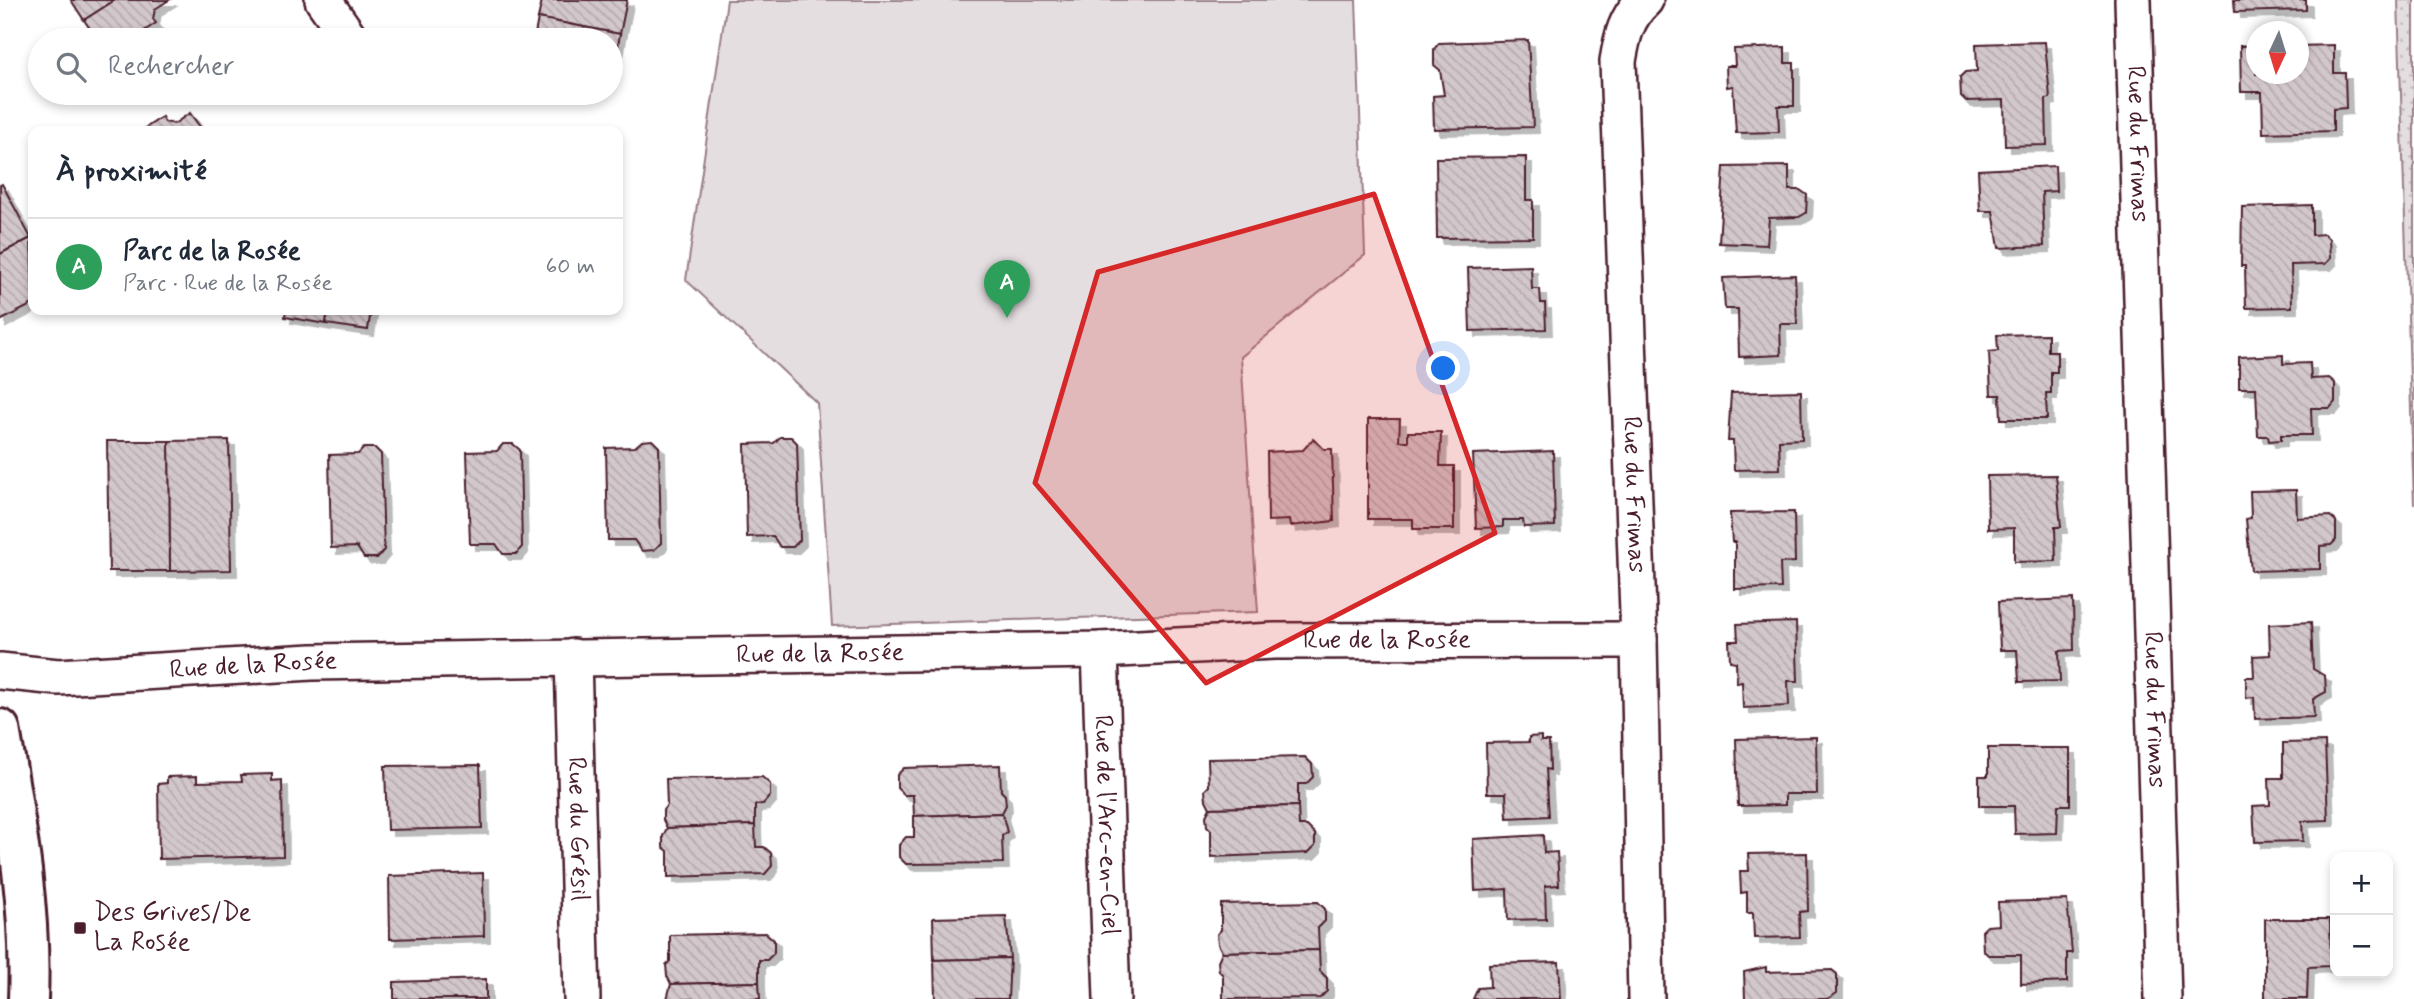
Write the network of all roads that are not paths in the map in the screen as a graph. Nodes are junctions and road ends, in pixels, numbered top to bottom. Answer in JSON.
{"nodes":[{"id":1,"x":323,"y":0,"type":"edge"},
{"id":2,"x":1645,"y":0,"type":"edge"},
{"id":3,"x":2133,"y":0,"type":"edge"},
{"id":4,"x":343,"y":28,"type":"edge"},
{"id":5,"x":1639,"y":640,"type":"junction"},
{"id":6,"x":1100,"y":650,"type":"junction"},
{"id":7,"x":573,"y":657,"type":"junction"},
{"id":8,"x":0,"y":671,"type":"edge"},
{"id":9,"x":0,"y":729,"type":"edge"},
{"id":10,"x":28,"y":999,"type":"edge"},
{"id":11,"x":582,"y":999,"type":"edge"},
{"id":12,"x":1112,"y":999,"type":"edge"},
{"id":13,"x":1646,"y":999,"type":"edge"},
{"id":14,"x":2163,"y":999,"type":"edge"}],
"edges":[{"from":1,"to":4,"type":"street"},
{"from":2,"to":5,"type":"street","name":"Rue du Frimas"},
{"from":3,"to":14,"type":"street","name":"Rue du Frimas"},
{"from":5,"to":6,"type":"street","name":"Rue de la Rosée"},
{"from":5,"to":13,"type":"street","name":"Rue du Frimas"},
{"from":6,"to":7,"type":"street","name":"Rue de la Rosée"},
{"from":6,"to":12,"type":"street","name":"Rue de l'Arc-en-Ciel"},
{"from":7,"to":8,"type":"street","name":"Rue de la Rosée"},
{"from":7,"to":11,"type":"street","name":"Rue du Grésil"},
{"from":9,"to":10,"type":"street"}]}
